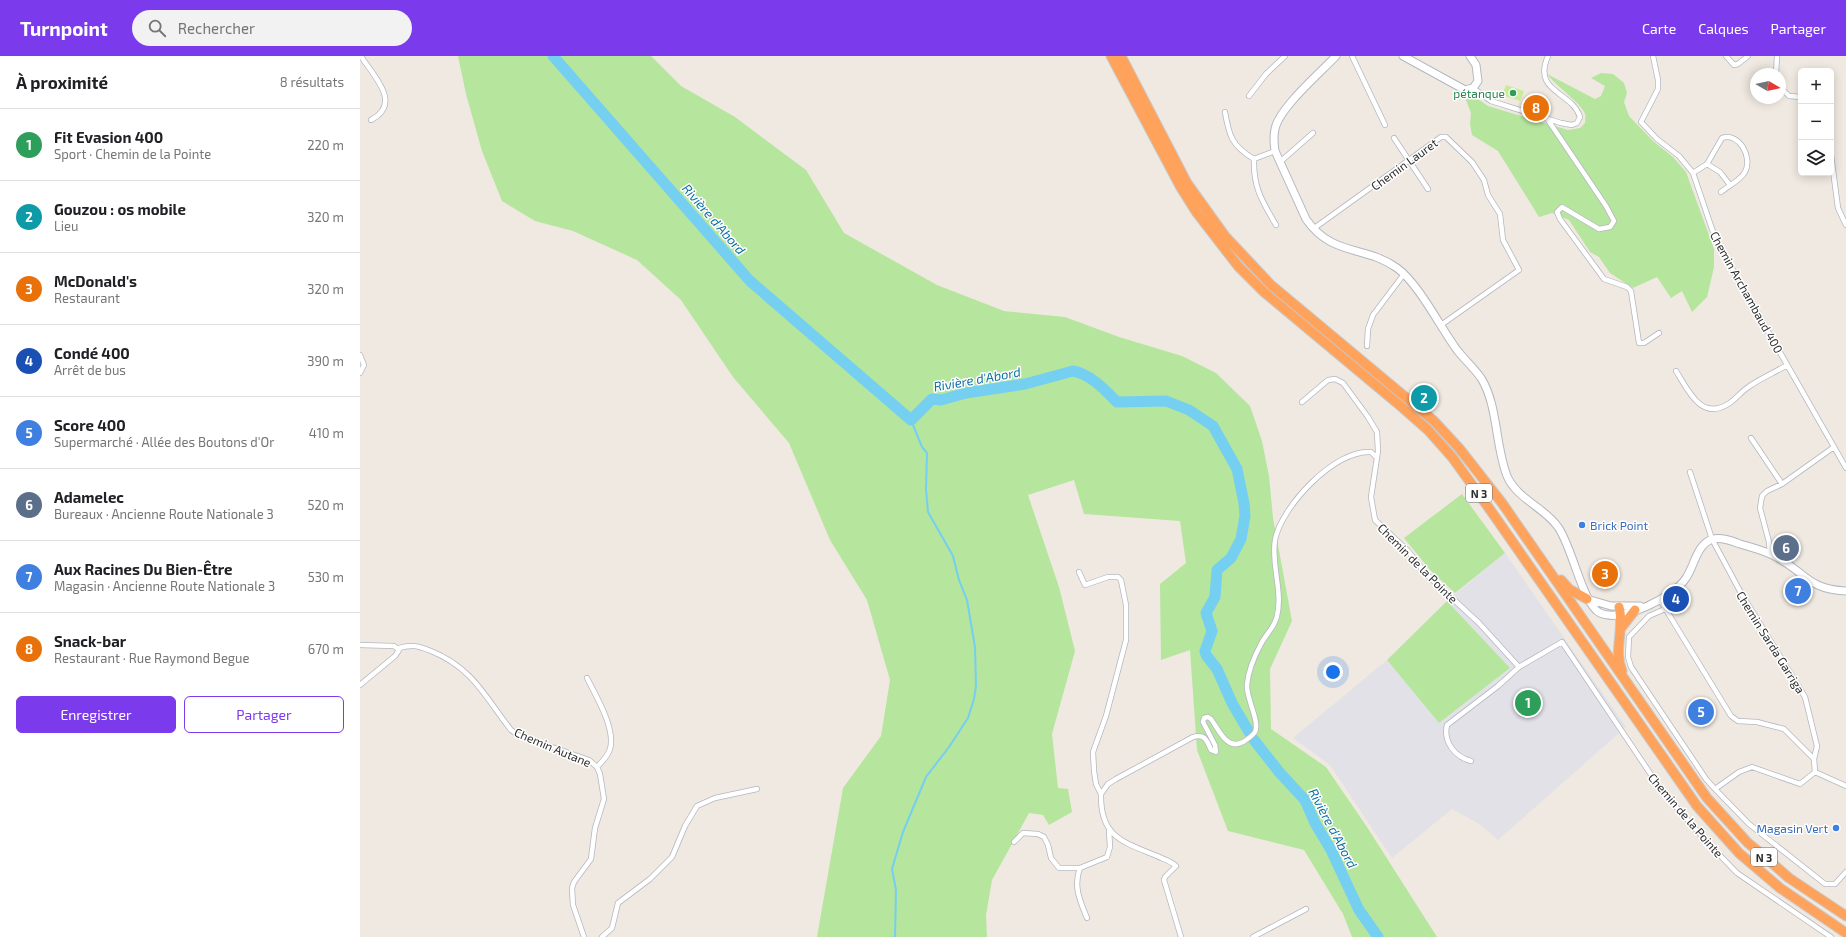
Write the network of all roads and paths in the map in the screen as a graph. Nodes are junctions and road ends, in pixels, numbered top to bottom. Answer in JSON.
{"nodes":[{"id":1,"x":361,"y":56,"type":"edge"},
{"id":2,"x":1111,"y":56,"type":"edge"},
{"id":3,"x":1122,"y":56,"type":"edge"},
{"id":4,"x":1285,"y":56,"type":"edge"},
{"id":5,"x":1336,"y":56,"type":"edge"},
{"id":6,"x":1352,"y":56,"type":"edge"},
{"id":7,"x":1403,"y":56,"type":"edge"},
{"id":8,"x":1470,"y":56,"type":"edge"},
{"id":9,"x":1548,"y":56,"type":"edge"},
{"id":10,"x":1653,"y":56,"type":"edge"},
{"id":11,"x":1726,"y":56,"type":"edge"},
{"id":12,"x":1748,"y":56,"type":"edge"},
{"id":13,"x":1777,"y":56,"type":"edge"},
{"id":14,"x":1776,"y":68,"type":"edge"},
{"id":15,"x":1473,"y":88,"type":"junction"},
{"id":16,"x":1786,"y":93,"type":"edge"},
{"id":17,"x":1249,"y":96,"type":"dead end"},
{"id":18,"x":1798,"y":97,"type":"edge"},
{"id":19,"x":1225,"y":112,"type":"dead end"},
{"id":20,"x":371,"y":120,"type":"dead end"},
{"id":21,"x":1548,"y":120,"type":"junction"},
{"id":22,"x":1385,"y":125,"type":"dead end"},
{"id":23,"x":1313,"y":133,"type":"dead end"},
{"id":24,"x":1394,"y":138,"type":"dead end"},
{"id":25,"x":1275,"y":151,"type":"junction"},
{"id":26,"x":1254,"y":159,"type":"junction"},
{"id":27,"x":1408,"y":160,"type":"junction"},
{"id":28,"x":1280,"y":162,"type":"junction"},
{"id":29,"x":1707,"y":164,"type":"junction"},
{"id":30,"x":1693,"y":173,"type":"junction"},
{"id":31,"x":1834,"y":176,"type":"edge"},
{"id":32,"x":1730,"y":185,"type":"junction"},
{"id":33,"x":1428,"y":189,"type":"dead end"},
{"id":34,"x":1721,"y":192,"type":"dead end"},
{"id":35,"x":1276,"y":224,"type":"dead end"},
{"id":36,"x":1846,"y":225,"type":"edge"},
{"id":37,"x":1313,"y":229,"type":"junction"},
{"id":38,"x":1404,"y":274,"type":"junction"},
{"id":39,"x":1441,"y":325,"type":"junction"},
{"id":40,"x":1659,"y":333,"type":"dead end"},
{"id":41,"x":1367,"y":346,"type":"dead end"},
{"id":42,"x":360,"y":355,"type":"edge"},
{"id":43,"x":1787,"y":365,"type":"junction"},
{"id":44,"x":1676,"y":371,"type":"dead end"},
{"id":45,"x":360,"y":373,"type":"edge"},
{"id":46,"x":1302,"y":402,"type":"dead end"},
{"id":47,"x":1751,"y":438,"type":"dead end"},
{"id":48,"x":1834,"y":447,"type":"junction"},
{"id":49,"x":1376,"y":457,"type":"junction"},
{"id":50,"x":1846,"y":468,"type":"edge"},
{"id":51,"x":1690,"y":472,"type":"dead end"},
{"id":52,"x":1782,"y":484,"type":"junction"},
{"id":53,"x":1502,"y":503,"type":"junction"},
{"id":54,"x":1712,"y":539,"type":"junction"},
{"id":55,"x":1770,"y":554,"type":"junction"},
{"id":56,"x":1079,"y":572,"type":"dead end"},
{"id":57,"x":1846,"y":591,"type":"edge"},
{"id":58,"x":1587,"y":599,"type":"junction"},
{"id":59,"x":1660,"y":600,"type":"junction"},
{"id":60,"x":1645,"y":606,"type":"junction"},
{"id":61,"x":1665,"y":609,"type":"junction"},
{"id":62,"x":1635,"y":610,"type":"junction"},
{"id":63,"x":1620,"y":611,"type":"junction"},
{"id":64,"x":1649,"y":616,"type":"junction"},
{"id":65,"x":1622,"y":628,"type":"junction"},
{"id":66,"x":360,"y":645,"type":"edge"},
{"id":67,"x":399,"y":648,"type":"junction"},
{"id":68,"x":1519,"y":667,"type":"junction"},
{"id":69,"x":587,"y":678,"type":"dead end"},
{"id":70,"x":360,"y":685,"type":"edge"},
{"id":71,"x":1814,"y":759,"type":"junction"},
{"id":72,"x":1471,"y":761,"type":"dead end"},
{"id":73,"x":597,"y":767,"type":"junction"},
{"id":74,"x":1815,"y":772,"type":"junction"},
{"id":75,"x":1696,"y":782,"type":"junction"},
{"id":76,"x":1846,"y":786,"type":"edge"},
{"id":77,"x":757,"y":789,"type":"dead end"},
{"id":78,"x":1715,"y":789,"type":"junction"},
{"id":79,"x":1101,"y":794,"type":"junction"},
{"id":80,"x":1108,"y":826,"type":"junction"},
{"id":81,"x":1014,"y":842,"type":"dead end"},
{"id":82,"x":1080,"y":868,"type":"junction"},
{"id":83,"x":1846,"y":872,"type":"edge"},
{"id":84,"x":1306,"y":909,"type":"dead end"},
{"id":85,"x":1846,"y":916,"type":"edge"},
{"id":86,"x":1087,"y":918,"type":"dead end"},
{"id":87,"x":1846,"y":933,"type":"edge"},
{"id":88,"x":584,"y":937,"type":"edge"},
{"id":89,"x":602,"y":937,"type":"edge"},
{"id":90,"x":1181,"y":937,"type":"edge"},
{"id":91,"x":1253,"y":937,"type":"edge"},
{"id":92,"x":1831,"y":937,"type":"edge"}],
"edges":[{"from":1,"to":20,"type":"street"},
{"from":2,"to":87,"type":"highway","number":"N 3"},
{"from":3,"to":53,"type":"highway","number":"N 3"},
{"from":4,"to":17,"type":"street"},
{"from":5,"to":25,"type":"main road"},
{"from":6,"to":22,"type":"street"},
{"from":7,"to":15,"type":"main road"},
{"from":8,"to":15,"type":"main road"},
{"from":9,"to":21,"type":"street"},
{"from":10,"to":30,"type":"street","name":"Chemin Archambaud 400"},
{"from":11,"to":12,"type":"street"},
{"from":13,"to":14,"type":"street"},
{"from":15,"to":21,"type":"street"},
{"from":16,"to":18,"type":"street"},
{"from":19,"to":26,"type":"street"},
{"from":21,"to":40,"type":"street"},
{"from":23,"to":28,"type":"street"},
{"from":24,"to":27,"type":"street"},
{"from":25,"to":26,"type":"street"},
{"from":25,"to":28,"type":"main road"},
{"from":26,"to":35,"type":"street"},
{"from":27,"to":33,"type":"street"},
{"from":27,"to":37,"type":"street","name":"Chemin Lauret"},
{"from":27,"to":39,"type":"street","name":"Chemin Lauret"},
{"from":28,"to":37,"type":"main road"},
{"from":29,"to":30,"type":"street"},
{"from":29,"to":32,"type":"street"},
{"from":29,"to":32,"type":"street"},
{"from":30,"to":43,"type":"street","name":"Chemin Archambaud 400"},
{"from":31,"to":36,"type":"street"},
{"from":32,"to":34,"type":"street"},
{"from":37,"to":38,"type":"main road"},
{"from":38,"to":39,"type":"main road"},
{"from":38,"to":41,"type":"street"},
{"from":39,"to":58,"type":"main road"},
{"from":42,"to":45,"type":"street"},
{"from":43,"to":44,"type":"street"},
{"from":43,"to":48,"type":"street","name":"Chemin Archambaud 400"},
{"from":46,"to":49,"type":"street","name":"Chemin de la Pointe"},
{"from":47,"to":52,"type":"street"},
{"from":48,"to":50,"type":"street","name":"Chemin Archambaud 400"},
{"from":48,"to":52,"type":"street"},
{"from":49,"to":68,"type":"street","name":"Chemin de la Pointe"},
{"from":49,"to":79,"type":"street"},
{"from":51,"to":54,"type":"street","name":"Chemin Sarda Garriga"},
{"from":52,"to":55,"type":"street"},
{"from":53,"to":58,"type":"highway"},
{"from":53,"to":75,"type":"highway","number":"N 3"},
{"from":54,"to":55,"type":"main road"},
{"from":54,"to":59,"type":"main road"},
{"from":54,"to":71,"type":"street","name":"Chemin Sarda Garriga"},
{"from":55,"to":57,"type":"main road"},
{"from":56,"to":79,"type":"street"},
{"from":58,"to":63,"type":"main road"},
{"from":59,"to":60,"type":"main road"},
{"from":59,"to":61,"type":"street"},
{"from":60,"to":62,"type":"main road"},
{"from":60,"to":63,"type":"main road"},
{"from":60,"to":64,"type":"street"},
{"from":61,"to":64,"type":"street"},
{"from":61,"to":71,"type":"street"},
{"from":62,"to":63,"type":"main road"},
{"from":62,"to":65,"type":"highway"},
{"from":63,"to":65,"type":"highway"},
{"from":64,"to":78,"type":"street"},
{"from":65,"to":75,"type":"highway"},
{"from":66,"to":67,"type":"street","name":"Chemin Autane"},
{"from":67,"to":70,"type":"street"},
{"from":67,"to":73,"type":"street","name":"Chemin Autane"},
{"from":68,"to":72,"type":"street"},
{"from":68,"to":92,"type":"street","name":"Chemin de la Pointe"},
{"from":69,"to":73,"type":"street"},
{"from":71,"to":74,"type":"street","name":"Chemin Sarda Garriga"},
{"from":73,"to":88,"type":"street"},
{"from":74,"to":76,"type":"street"},
{"from":74,"to":78,"type":"street"},
{"from":75,"to":85,"type":"highway","number":"N 3"},
{"from":77,"to":89,"type":"street"},
{"from":78,"to":83,"type":"street"},
{"from":79,"to":80,"type":"street"},
{"from":80,"to":82,"type":"street"},
{"from":80,"to":90,"type":"street"},
{"from":81,"to":82,"type":"street"},
{"from":82,"to":86,"type":"street"},
{"from":84,"to":91,"type":"street"}]}
